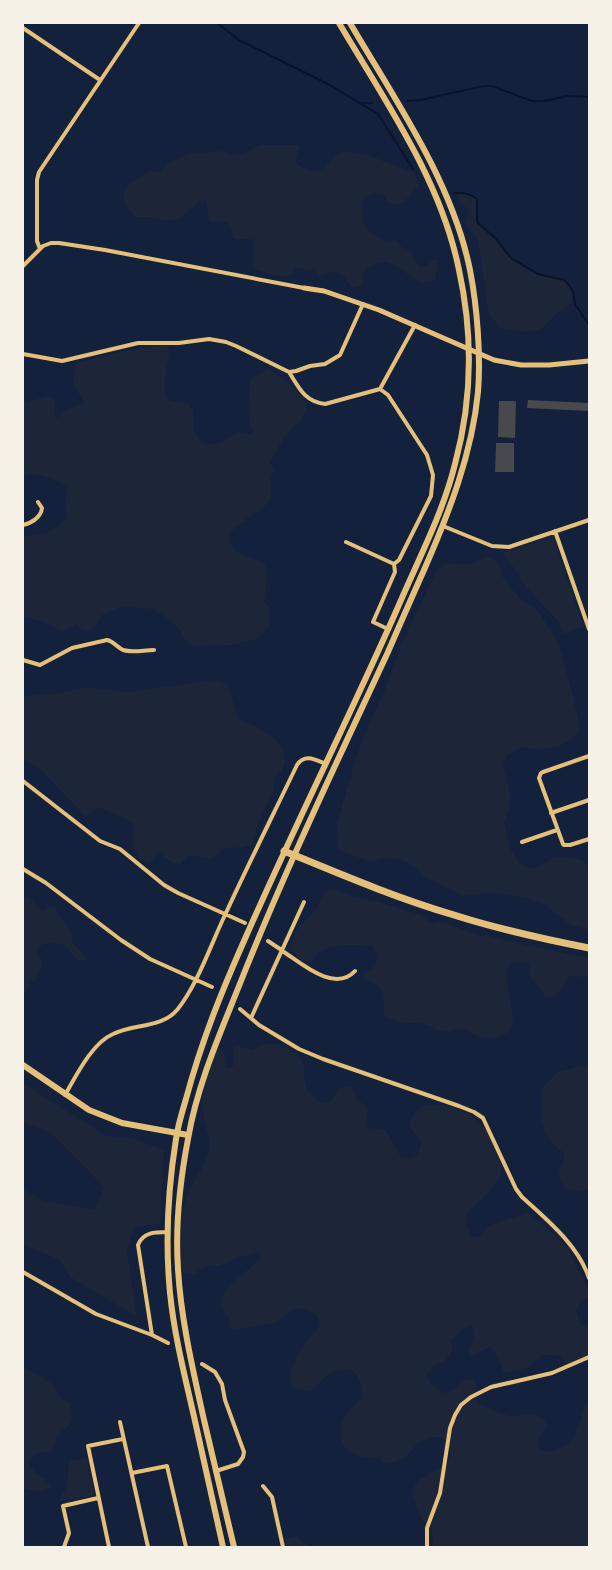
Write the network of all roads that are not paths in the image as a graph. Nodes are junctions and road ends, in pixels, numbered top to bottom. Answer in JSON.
{"nodes":[{"id":1,"x":139,"y":23,"type":"edge"},
{"id":2,"x":339,"y":23,"type":"edge"},
{"id":3,"x":350,"y":23,"type":"edge"},
{"id":4,"x":23,"y":28,"type":"edge"},
{"id":5,"x":100,"y":80,"type":"junction"},
{"id":6,"x":40,"y":249,"type":"junction"},
{"id":7,"x":23,"y":266,"type":"edge"},
{"id":8,"x":304,"y":288,"type":"joint"},
{"id":9,"x":363,"y":304,"type":"junction"},
{"id":10,"x":415,"y":325,"type":"junction"},
{"id":11,"x":469,"y":348,"type":"junction"},
{"id":12,"x":478,"y":352,"type":"junction"},
{"id":13,"x":23,"y":354,"type":"edge"},
{"id":14,"x":589,"y":361,"type":"edge"},
{"id":15,"x":289,"y":372,"type":"junction"},
{"id":16,"x":380,"y":389,"type":"junction"},
{"id":17,"x":38,"y":502,"type":"dead end"},
{"id":18,"x":589,"y":520,"type":"edge"},
{"id":19,"x":23,"y":525,"type":"edge"},
{"id":20,"x":443,"y":526,"type":"junction"},
{"id":21,"x":556,"y":531,"type":"junction"},
{"id":22,"x":346,"y":542,"type":"dead end"},
{"id":23,"x":394,"y":564,"type":"junction"},
{"id":24,"x":388,"y":629,"type":"junction"},
{"id":25,"x":589,"y":629,"type":"edge"},
{"id":26,"x":154,"y":650,"type":"dead end"},
{"id":27,"x":23,"y":660,"type":"edge"},
{"id":28,"x":589,"y":756,"type":"edge"},
{"id":29,"x":326,"y":764,"type":"junction"},
{"id":30,"x":23,"y":781,"type":"edge"},
{"id":31,"x":589,"y":800,"type":"edge"},
{"id":32,"x":551,"y":813,"type":"junction"},
{"id":33,"x":558,"y":830,"type":"junction"},
{"id":34,"x":589,"y":839,"type":"edge"},
{"id":35,"x":522,"y":842,"type":"dead end"},
{"id":36,"x":284,"y":851,"type":"junction"},
{"id":37,"x":295,"y":856,"type":"junction"},
{"id":38,"x":23,"y":869,"type":"edge"},
{"id":39,"x":304,"y":902,"type":"dead end"},
{"id":40,"x":226,"y":913,"type":"junction"},
{"id":41,"x":244,"y":922,"type":"dead end"},
{"id":42,"x":268,"y":941,"type":"dead end"},
{"id":43,"x":589,"y":948,"type":"edge"},
{"id":44,"x":355,"y":971,"type":"dead end"},
{"id":45,"x":196,"y":979,"type":"junction"},
{"id":46,"x":212,"y":987,"type":"dead end"},
{"id":47,"x":240,"y":1009,"type":"dead end"},
{"id":48,"x":251,"y":1018,"type":"junction"},
{"id":49,"x":23,"y":1065,"type":"edge"},
{"id":50,"x":64,"y":1095,"type":"junction"},
{"id":51,"x":177,"y":1134,"type":"junction"},
{"id":52,"x":188,"y":1135,"type":"junction"},
{"id":53,"x":168,"y":1232,"type":"junction"},
{"id":54,"x":23,"y":1272,"type":"edge"},
{"id":55,"x":589,"y":1278,"type":"edge"},
{"id":56,"x":152,"y":1335,"type":"junction"},
{"id":57,"x":168,"y":1343,"type":"dead end"},
{"id":58,"x":589,"y":1357,"type":"edge"},
{"id":59,"x":202,"y":1364,"type":"dead end"},
{"id":60,"x":120,"y":1422,"type":"dead end"},
{"id":61,"x":123,"y":1439,"type":"junction"},
{"id":62,"x":216,"y":1471,"type":"junction"},
{"id":63,"x":132,"y":1473,"type":"junction"},
{"id":64,"x":263,"y":1486,"type":"dead end"},
{"id":65,"x":98,"y":1498,"type":"junction"},
{"id":66,"x":64,"y":1547,"type":"edge"},
{"id":67,"x":109,"y":1547,"type":"edge"},
{"id":68,"x":148,"y":1547,"type":"edge"},
{"id":69,"x":186,"y":1547,"type":"edge"},
{"id":70,"x":223,"y":1547,"type":"edge"},
{"id":71,"x":234,"y":1547,"type":"edge"},
{"id":72,"x":283,"y":1547,"type":"edge"},
{"id":73,"x":427,"y":1547,"type":"edge"}],
"edges":[{"from":1,"to":5,"type":"street"},
{"from":2,"to":11,"type":"main road"},
{"from":3,"to":12,"type":"main road"},
{"from":4,"to":5,"type":"street"},
{"from":5,"to":6,"type":"street"},
{"from":6,"to":7,"type":"street"},
{"from":6,"to":8,"type":"street"},
{"from":8,"to":9,"type":"street"},
{"from":9,"to":10,"type":"street"},
{"from":9,"to":15,"type":"street"},
{"from":10,"to":11,"type":"street"},
{"from":10,"to":16,"type":"street"},
{"from":11,"to":12,"type":"street"},
{"from":11,"to":24,"type":"main road"},
{"from":12,"to":14,"type":"street"},
{"from":12,"to":20,"type":"main road"},
{"from":13,"to":15,"type":"street"},
{"from":15,"to":16,"type":"street"},
{"from":16,"to":23,"type":"street"},
{"from":17,"to":19,"type":"street"},
{"from":18,"to":21,"type":"street"},
{"from":20,"to":21,"type":"street"},
{"from":20,"to":37,"type":"main road"},
{"from":21,"to":25,"type":"street"},
{"from":22,"to":23,"type":"street"},
{"from":23,"to":24,"type":"street"},
{"from":24,"to":29,"type":"main road"},
{"from":26,"to":27,"type":"street"},
{"from":28,"to":32,"type":"street"},
{"from":29,"to":36,"type":"main road"},
{"from":29,"to":40,"type":"street"},
{"from":30,"to":40,"type":"street"},
{"from":31,"to":32,"type":"street"},
{"from":32,"to":33,"type":"street"},
{"from":33,"to":34,"type":"street"},
{"from":33,"to":35,"type":"street"},
{"from":36,"to":37,"type":"highway"},
{"from":36,"to":51,"type":"main road"},
{"from":37,"to":43,"type":"highway"},
{"from":37,"to":52,"type":"main road"},
{"from":38,"to":45,"type":"street"},
{"from":39,"to":48,"type":"street"},
{"from":40,"to":41,"type":"street"},
{"from":40,"to":45,"type":"street"},
{"from":42,"to":44,"type":"street"},
{"from":45,"to":46,"type":"street"},
{"from":45,"to":50,"type":"street"},
{"from":47,"to":48,"type":"street"},
{"from":48,"to":55,"type":"street"},
{"from":49,"to":50,"type":"main road"},
{"from":50,"to":51,"type":"main road"},
{"from":51,"to":52,"type":"main road"},
{"from":51,"to":53,"type":"main road"},
{"from":52,"to":62,"type":"main road"},
{"from":53,"to":56,"type":"street"},
{"from":53,"to":70,"type":"main road"},
{"from":54,"to":56,"type":"street"},
{"from":56,"to":57,"type":"street"},
{"from":58,"to":73,"type":"street"},
{"from":59,"to":62,"type":"street"},
{"from":60,"to":61,"type":"street"},
{"from":61,"to":63,"type":"street"},
{"from":61,"to":65,"type":"street"},
{"from":62,"to":71,"type":"main road"},
{"from":63,"to":68,"type":"street"},
{"from":63,"to":69,"type":"street"},
{"from":64,"to":72,"type":"street"},
{"from":65,"to":66,"type":"street"},
{"from":65,"to":67,"type":"street"}]}
